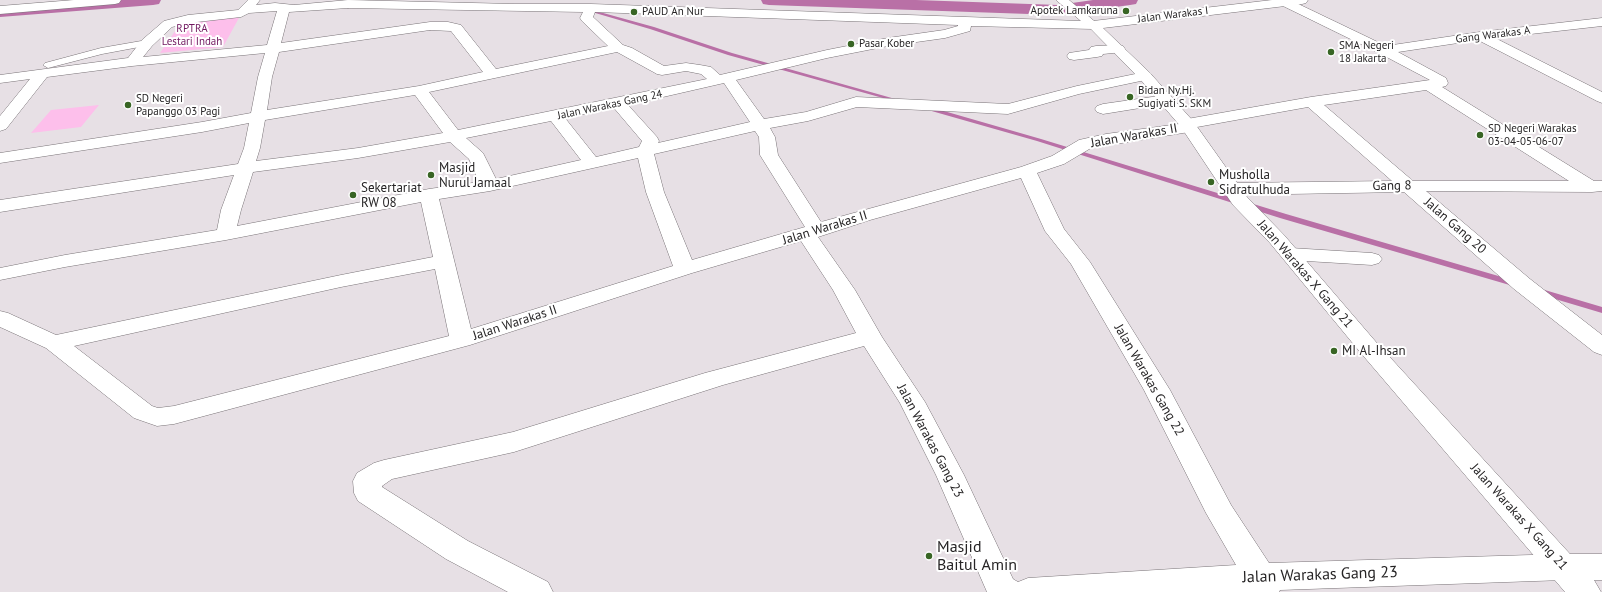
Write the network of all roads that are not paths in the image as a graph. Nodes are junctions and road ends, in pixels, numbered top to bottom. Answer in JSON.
{"nodes":[{"id":1,"x":115,"y":0,"type":"edge"},
{"id":2,"x":1062,"y":0,"type":"edge"},
{"id":3,"x":1302,"y":0,"type":"edge"},
{"id":4,"x":1285,"y":2,"type":"junction"},
{"id":5,"x":250,"y":5,"type":"edge"},
{"id":6,"x":284,"y":8,"type":"junction"},
{"id":7,"x":0,"y":10,"type":"edge"},
{"id":8,"x":590,"y":10,"type":"junction"},
{"id":9,"x":964,"y":22,"type":"junction"},
{"id":10,"x":1089,"y":22,"type":"junction"},
{"id":11,"x":1596,"y":23,"type":"edge"},
{"id":12,"x":1602,"y":30,"type":"edge"},
{"id":13,"x":1480,"y":36,"type":"junction"},
{"id":14,"x":147,"y":43,"type":"junction"},
{"id":15,"x":272,"y":47,"type":"junction"},
{"id":16,"x":618,"y":48,"type":"junction"},
{"id":17,"x":1118,"y":49,"type":"junction"},
{"id":18,"x":1384,"y":50,"type":"junction"},
{"id":19,"x":1074,"y":56,"type":"dead end"},
{"id":20,"x":132,"y":62,"type":"junction"},
{"id":21,"x":45,"y":69,"type":"junction"},
{"id":22,"x":493,"y":75,"type":"junction"},
{"id":23,"x":1145,"y":76,"type":"junction"},
{"id":24,"x":0,"y":79,"type":"edge"},
{"id":25,"x":723,"y":80,"type":"junction"},
{"id":26,"x":1427,"y":84,"type":"junction"},
{"id":27,"x":419,"y":90,"type":"junction"},
{"id":28,"x":1602,"y":98,"type":"edge"},
{"id":29,"x":1166,"y":100,"type":"junction"},
{"id":30,"x":1311,"y":102,"type":"junction"},
{"id":31,"x":618,"y":104,"type":"junction"},
{"id":32,"x":1103,"y":109,"type":"dead end"},
{"id":33,"x":259,"y":116,"type":"junction"},
{"id":34,"x":555,"y":116,"type":"junction"},
{"id":35,"x":760,"y":125,"type":"junction"},
{"id":36,"x":1188,"y":125,"type":"junction"},
{"id":37,"x":0,"y":126,"type":"edge"},
{"id":38,"x":454,"y":136,"type":"junction"},
{"id":39,"x":645,"y":152,"type":"junction"},
{"id":40,"x":0,"y":158,"type":"edge"},
{"id":41,"x":592,"y":163,"type":"junction"},
{"id":42,"x":246,"y":169,"type":"junction"},
{"id":43,"x":1027,"y":171,"type":"junction"},
{"id":44,"x":490,"y":186,"type":"junction"},
{"id":45,"x":1408,"y":186,"type":"junction"},
{"id":46,"x":1599,"y":188,"type":"edge"},
{"id":47,"x":430,"y":195,"type":"junction"},
{"id":48,"x":1236,"y":195,"type":"junction"},
{"id":49,"x":0,"y":206,"type":"edge"},
{"id":50,"x":812,"y":232,"type":"junction"},
{"id":51,"x":226,"y":234,"type":"junction"},
{"id":52,"x":1290,"y":254,"type":"junction"},
{"id":53,"x":1372,"y":259,"type":"dead end"},
{"id":54,"x":445,"y":261,"type":"junction"},
{"id":55,"x":685,"y":269,"type":"junction"},
{"id":56,"x":0,"y":274,"type":"edge"},
{"id":57,"x":0,"y":318,"type":"edge"},
{"id":58,"x":870,"y":338,"type":"junction"},
{"id":59,"x":462,"y":340,"type":"junction"},
{"id":60,"x":54,"y":343,"type":"junction"},
{"id":61,"x":1602,"y":347,"type":"edge"},
{"id":62,"x":1564,"y":567,"type":"junction"},
{"id":63,"x":1602,"y":567,"type":"edge"},
{"id":64,"x":1263,"y":584,"type":"edge"},
{"id":65,"x":536,"y":592,"type":"edge"},
{"id":66,"x":1007,"y":592,"type":"edge"},
{"id":67,"x":1028,"y":592,"type":"edge"},
{"id":68,"x":1585,"y":592,"type":"edge"}],
"edges":[{"from":1,"to":7,"type":"street"},
{"from":2,"to":10,"type":"street","name":"Jalan Warakas X Gang 21"},
{"from":3,"to":4,"type":"street","name":"Jalan Warakas I"},
{"from":4,"to":10,"type":"street","name":"Jalan Warakas I"},
{"from":4,"to":18,"type":"street"},
{"from":5,"to":6,"type":"street","name":"Jalan Warakas I"},
{"from":5,"to":14,"type":"street","name":"Jalan Warakas I"},
{"from":6,"to":8,"type":"street","name":"Jalan Warakas I"},
{"from":6,"to":15,"type":"street"},
{"from":8,"to":9,"type":"street","name":"Jalan Warakas I"},
{"from":8,"to":16,"type":"street","name":"Jalan Warakas Gang 23"},
{"from":9,"to":10,"type":"street","name":"Jalan Warakas I"},
{"from":9,"to":25,"type":"street","name":"Jalan Warakas Gang 24"},
{"from":10,"to":17,"type":"street","name":"Jalan Warakas X Gang 21"},
{"from":11,"to":12,"type":"street"},
{"from":11,"to":13,"type":"street","name":"Gang Warakas A"},
{"from":13,"to":18,"type":"street","name":"Gang Warakas A"},
{"from":13,"to":28,"type":"street"},
{"from":14,"to":20,"type":"street","name":"Jalan Warakas I"},
{"from":14,"to":21,"type":"lane"},
{"from":15,"to":20,"type":"street"},
{"from":15,"to":22,"type":"street"},
{"from":15,"to":33,"type":"street"},
{"from":16,"to":22,"type":"street"},
{"from":16,"to":25,"type":"street","name":"Jalan Warakas Gang 23"},
{"from":17,"to":19,"type":"street"},
{"from":17,"to":23,"type":"street","name":"Jalan Warakas X Gang 21"},
{"from":18,"to":26,"type":"street","name":"Jalan Warakas II"},
{"from":20,"to":21,"type":"street"},
{"from":21,"to":24,"type":"street"},
{"from":21,"to":37,"type":"street"},
{"from":22,"to":27,"type":"street"},
{"from":23,"to":29,"type":"street","name":"Jalan Warakas X Gang 21"},
{"from":23,"to":35,"type":"street"},
{"from":25,"to":31,"type":"street","name":"Jalan Warakas Gang 24"},
{"from":25,"to":35,"type":"street","name":"Jalan Warakas Gang 23"},
{"from":26,"to":30,"type":"street","name":"Jalan Warakas II"},
{"from":26,"to":46,"type":"street"},
{"from":27,"to":33,"type":"street"},
{"from":27,"to":38,"type":"street"},
{"from":29,"to":32,"type":"street"},
{"from":29,"to":36,"type":"street","name":"Jalan Warakas X Gang 21"},
{"from":30,"to":36,"type":"street","name":"Jalan Warakas II"},
{"from":30,"to":45,"type":"street","name":"Jalan Gang 20"},
{"from":31,"to":34,"type":"street","name":"Jalan Warakas Gang 24"},
{"from":31,"to":39,"type":"street"},
{"from":33,"to":40,"type":"street"},
{"from":33,"to":42,"type":"street"},
{"from":34,"to":38,"type":"street","name":"Jalan Warakas Gang 24"},
{"from":34,"to":41,"type":"street"},
{"from":35,"to":39,"type":"street"},
{"from":35,"to":50,"type":"street","name":"Jalan Warakas Gang 23"},
{"from":36,"to":43,"type":"street","name":"Jalan Warakas II"},
{"from":36,"to":48,"type":"street","name":"Jalan Warakas X Gang 21"},
{"from":38,"to":42,"type":"street","name":"Jalan Warakas Gang 24"},
{"from":38,"to":44,"type":"street"},
{"from":39,"to":41,"type":"street"},
{"from":39,"to":55,"type":"street"},
{"from":41,"to":44,"type":"street"},
{"from":42,"to":49,"type":"street","name":"Jalan Warakas Gang 24"},
{"from":42,"to":51,"type":"street"},
{"from":43,"to":50,"type":"street","name":"Jalan Warakas II"},
{"from":43,"to":64,"type":"street","name":"Jalan Warakas Gang 22"},
{"from":44,"to":47,"type":"street"},
{"from":45,"to":46,"type":"street","name":"Gang 8"},
{"from":45,"to":48,"type":"street","name":"Gang 8"},
{"from":45,"to":61,"type":"street","name":"Jalan Gang 20"},
{"from":47,"to":51,"type":"street"},
{"from":47,"to":54,"type":"street"},
{"from":48,"to":52,"type":"street","name":"Jalan Warakas X Gang 21"},
{"from":50,"to":55,"type":"street","name":"Jalan Warakas II"},
{"from":50,"to":58,"type":"street","name":"Jalan Warakas Gang 23"},
{"from":51,"to":56,"type":"street"},
{"from":52,"to":53,"type":"street"},
{"from":52,"to":62,"type":"street","name":"Jalan Warakas X Gang 21"},
{"from":54,"to":59,"type":"street"},
{"from":54,"to":60,"type":"street"},
{"from":55,"to":59,"type":"street","name":"Jalan Warakas II"},
{"from":57,"to":60,"type":"street","name":"Jalan Warakas II"},
{"from":58,"to":65,"type":"street"},
{"from":58,"to":66,"type":"street","name":"Jalan Warakas Gang 23"},
{"from":59,"to":60,"type":"street","name":"Jalan Warakas II"},
{"from":62,"to":63,"type":"street","name":"Jalan Warakas Gang 23"},
{"from":62,"to":64,"type":"street","name":"Jalan Warakas Gang 23"},
{"from":62,"to":68,"type":"street","name":"Jalan Warakas X Gang 21"},
{"from":64,"to":67,"type":"street","name":"Jalan Warakas Gang 23"}]}
